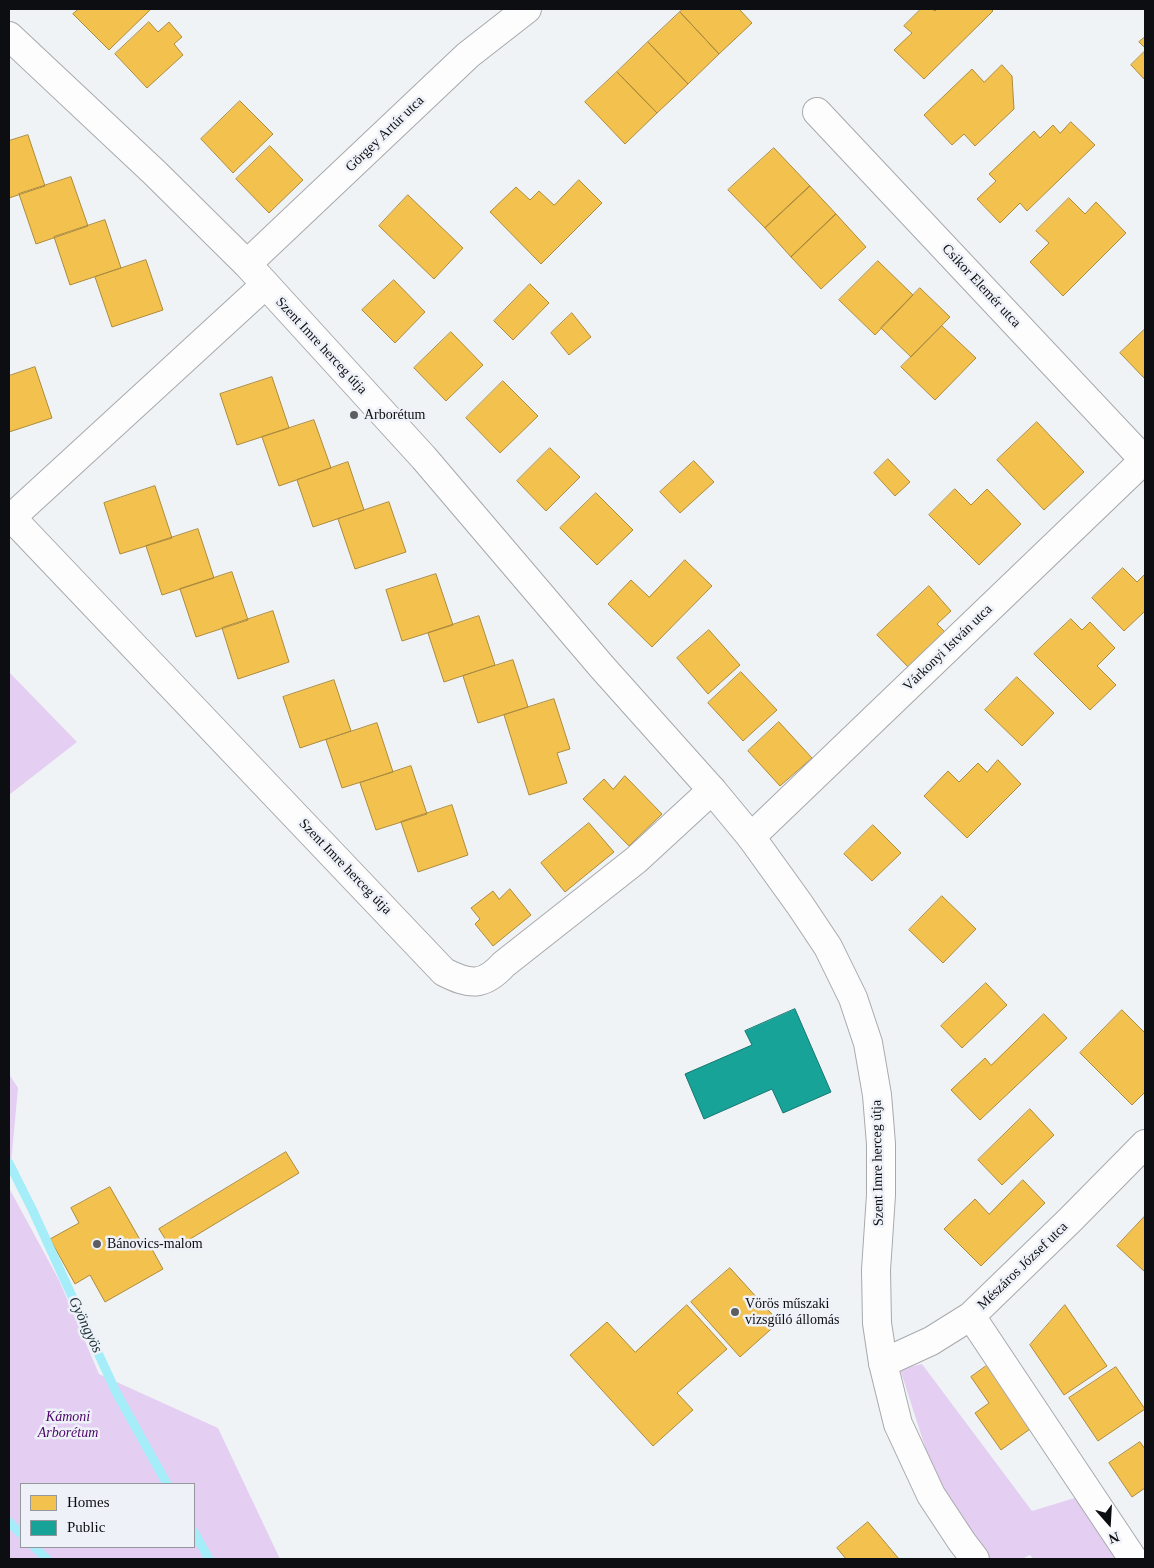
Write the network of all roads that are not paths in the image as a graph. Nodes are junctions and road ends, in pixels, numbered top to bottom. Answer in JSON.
{"nodes":[{"id":1,"x":527,"y":9,"type":"edge"},
{"id":2,"x":9,"y":36,"type":"edge"},
{"id":3,"x":817,"y":112,"type":"dead end"},
{"id":4,"x":247,"y":264,"type":"junction"},
{"id":5,"x":265,"y":285,"type":"junction"},
{"id":6,"x":1144,"y":460,"type":"edge"},
{"id":7,"x":10,"y":516,"type":"edge"},
{"id":8,"x":712,"y":790,"type":"junction"},
{"id":9,"x":751,"y":837,"type":"junction"},
{"id":10,"x":1145,"y":1144,"type":"edge"},
{"id":11,"x":971,"y":1316,"type":"junction"},
{"id":12,"x":882,"y":1363,"type":"junction"},
{"id":13,"x":975,"y":1559,"type":"edge"},
{"id":14,"x":1133,"y":1559,"type":"edge"}],
"edges":[{"from":1,"to":4,"type":"street","name":"Görgey Artúr utca"},
{"from":2,"to":4,"type":"street","name":"Szent Imre herceg útja"},
{"from":3,"to":6,"type":"street","name":"Csikor Elemér utca"},
{"from":4,"to":5,"type":"street","name":"Szent Imre herceg útja"},
{"from":5,"to":7,"type":"street","name":"Szent Imre herceg útja"},
{"from":5,"to":8,"type":"street","name":"Szent Imre herceg útja"},
{"from":6,"to":9,"type":"street","name":"Várkonyi István utca"},
{"from":7,"to":8,"type":"street","name":"Szent Imre herceg útja"},
{"from":8,"to":9,"type":"street","name":"Szent Imre herceg útja"},
{"from":9,"to":12,"type":"street","name":"Szent Imre herceg útja"},
{"from":10,"to":11,"type":"street","name":"Mészáros József utca"},
{"from":11,"to":12,"type":"street","name":"Mészáros József utca"},
{"from":11,"to":14,"type":"street"},
{"from":12,"to":13,"type":"street","name":"Szent Imre herceg útja"}]}
